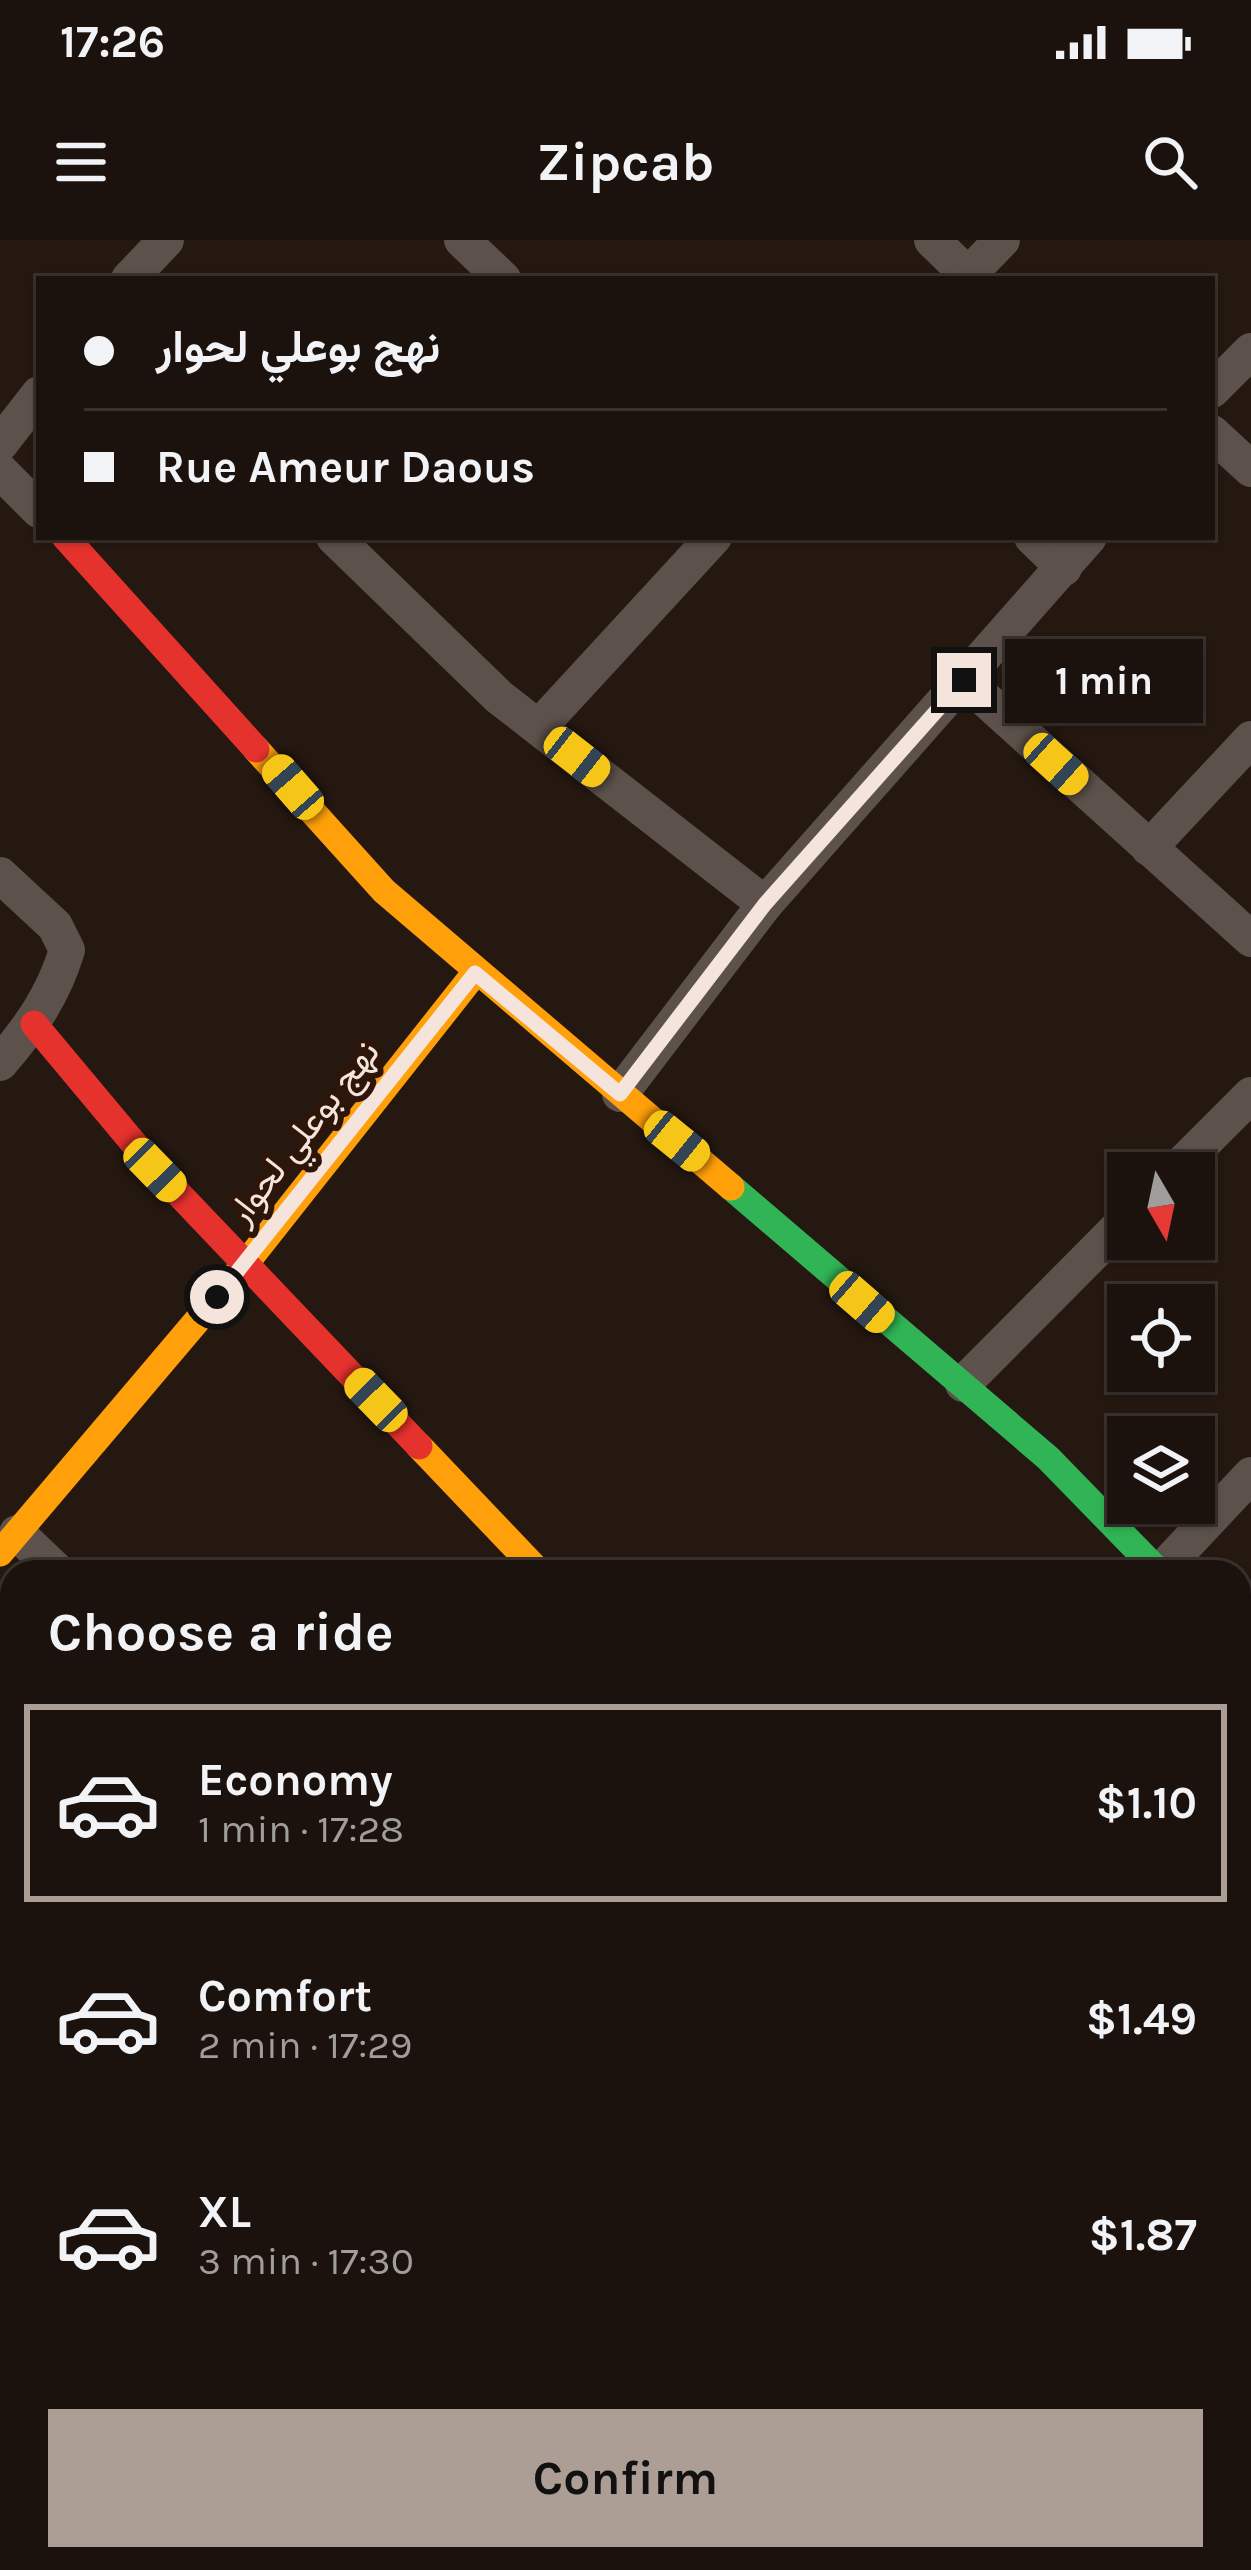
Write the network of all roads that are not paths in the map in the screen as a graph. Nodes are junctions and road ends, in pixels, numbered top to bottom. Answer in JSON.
{"nodes":[{"id":1,"x":166,"y":240,"type":"edge"},
{"id":2,"x":932,"y":240,"type":"edge"},
{"id":3,"x":1003,"y":240,"type":"edge"},
{"id":4,"x":132,"y":276,"type":"edge"},
{"id":5,"x":965,"y":276,"type":"edge"},
{"id":6,"x":967,"y":276,"type":"edge"},
{"id":7,"x":1251,"y":351,"type":"edge"},
{"id":8,"x":1215,"y":387,"type":"edge"},
{"id":9,"x":36,"y":398,"type":"edge"},
{"id":10,"x":1215,"y":436,"type":"edge"},
{"id":11,"x":0,"y":444,"type":"edge"},
{"id":12,"x":1251,"y":469,"type":"edge"},
{"id":13,"x":0,"y":471,"type":"edge"},
{"id":14,"x":36,"y":507,"type":"edge"},
{"id":15,"x":68,"y":540,"type":"edge"},
{"id":16,"x":337,"y":540,"type":"edge"},
{"id":17,"x":711,"y":540,"type":"edge"},
{"id":18,"x":1035,"y":540,"type":"edge"},
{"id":19,"x":1087,"y":540,"type":"edge"},
{"id":20,"x":1064,"y":568,"type":"junction"},
{"id":21,"x":964,"y":680,"type":"junction"},
{"id":22,"x":539,"y":727,"type":"junction"},
{"id":23,"x":1251,"y":739,"type":"edge"},
{"id":24,"x":1149,"y":848,"type":"junction"},
{"id":25,"x":0,"y":875,"type":"edge"},
{"id":26,"x":765,"y":904,"type":"junction"},
{"id":27,"x":1251,"y":939,"type":"edge"},
{"id":28,"x":475,"y":973,"type":"junction"},
{"id":29,"x":34,"y":1024,"type":"junction"},
{"id":30,"x":0,"y":1064,"type":"edge"},
{"id":31,"x":620,"y":1094,"type":"junction"},
{"id":32,"x":1251,"y":1095,"type":"edge"},
{"id":33,"x":1194,"y":1152,"type":"edge"},
{"id":34,"x":1107,"y":1239,"type":"edge"},
{"id":35,"x":246,"y":1263,"type":"junction"},
{"id":36,"x":963,"y":1384,"type":"junction"},
{"id":37,"x":1251,"y":1475,"type":"edge"},
{"id":38,"x":8,"y":1543,"type":"edge"},
{"id":39,"x":37,"y":1560,"type":"edge"},
{"id":40,"x":528,"y":1560,"type":"edge"},
{"id":41,"x":1148,"y":1560,"type":"edge"},
{"id":42,"x":1171,"y":1560,"type":"edge"}],
"edges":[{"from":1,"to":4,"type":"street"},
{"from":2,"to":5,"type":"street"},
{"from":3,"to":6,"type":"street"},
{"from":7,"to":8,"type":"street"},
{"from":9,"to":11,"type":"street"},
{"from":10,"to":12,"type":"street"},
{"from":13,"to":14,"type":"street"},
{"from":15,"to":28,"type":"street"},
{"from":16,"to":22,"type":"street"},
{"from":17,"to":22,"type":"street"},
{"from":18,"to":20,"type":"street"},
{"from":19,"to":20,"type":"street"},
{"from":20,"to":21,"type":"street"},
{"from":21,"to":24,"type":"street"},
{"from":21,"to":26,"type":"street"},
{"from":22,"to":26,"type":"street"},
{"from":23,"to":24,"type":"street"},
{"from":24,"to":27,"type":"street"},
{"from":25,"to":29,"type":"street"},
{"from":26,"to":31,"type":"street"},
{"from":28,"to":31,"type":"street"},
{"from":28,"to":35,"type":"street","name":"نهج بوعلي لحوار"},
{"from":29,"to":30,"type":"street"},
{"from":29,"to":35,"type":"street"},
{"from":31,"to":36,"type":"street"},
{"from":32,"to":33,"type":"street"},
{"from":34,"to":36,"type":"street"},
{"from":35,"to":38,"type":"street","name":"نهج بوعلي لحوار"},
{"from":35,"to":40,"type":"street"},
{"from":36,"to":41,"type":"street"},
{"from":37,"to":42,"type":"street"},
{"from":38,"to":39,"type":"street"}]}
